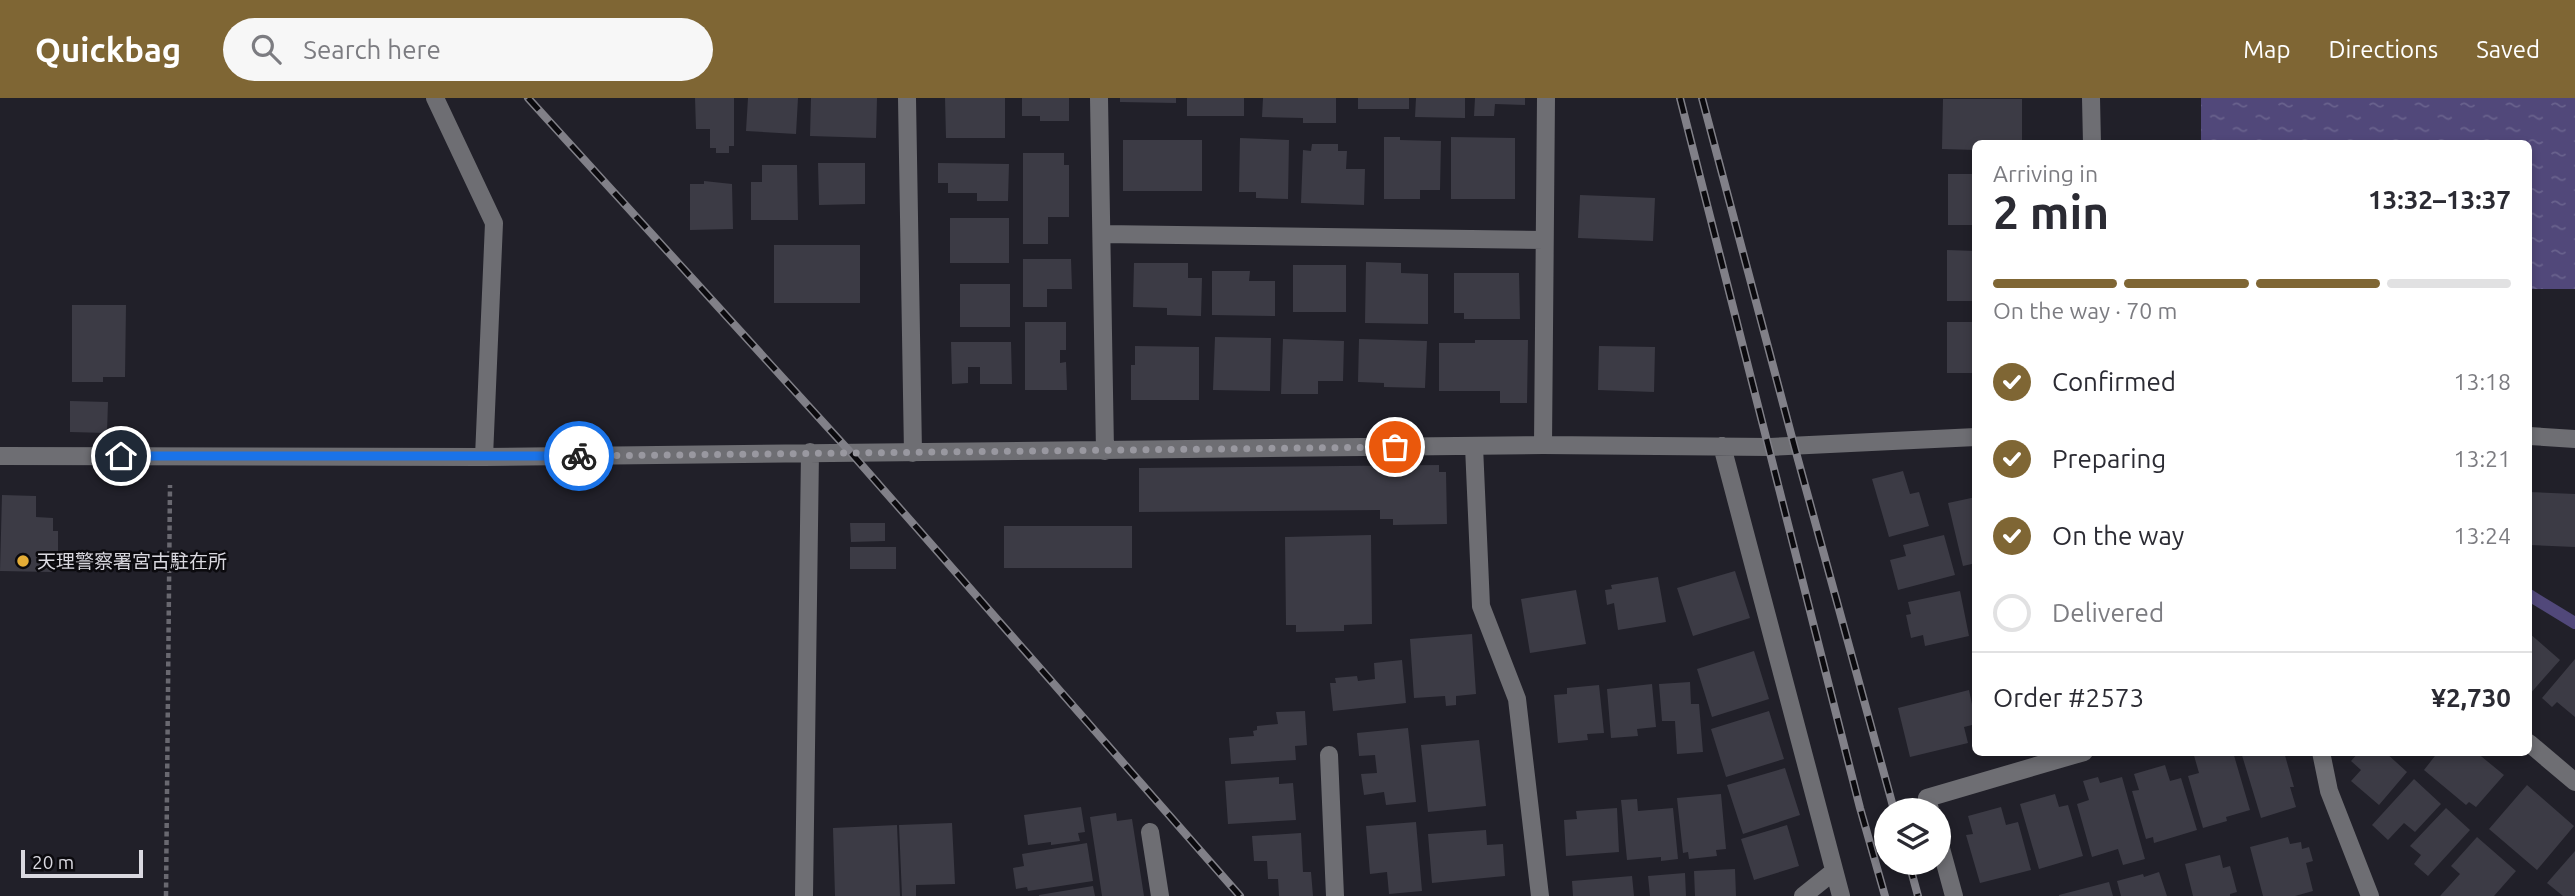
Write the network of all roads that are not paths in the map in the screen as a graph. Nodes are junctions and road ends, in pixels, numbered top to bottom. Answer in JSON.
{"nodes":[{"id":1,"x":435,"y":98,"type":"edge"},
{"id":2,"x":907,"y":98,"type":"edge"},
{"id":3,"x":1099,"y":98,"type":"edge"},
{"id":4,"x":1546,"y":98,"type":"edge"},
{"id":5,"x":2091,"y":98,"type":"edge"},
{"id":6,"x":2092,"y":140,"type":"edge"},
{"id":7,"x":1102,"y":234,"type":"junction"},
{"id":8,"x":1544,"y":240,"type":"junction"},
{"id":9,"x":2532,"y":436,"type":"edge"},
{"id":10,"x":1972,"y":437,"type":"edge"},
{"id":11,"x":2575,"y":439,"type":"edge"},
{"id":12,"x":1474,"y":446,"type":"junction"},
{"id":13,"x":1543,"y":446,"type":"junction"},
{"id":14,"x":1722,"y":446,"type":"junction"},
{"id":15,"x":1105,"y":451,"type":"junction"},
{"id":16,"x":810,"y":452,"type":"junction"},
{"id":17,"x":913,"y":453,"type":"junction"},
{"id":18,"x":0,"y":456,"type":"edge"},
{"id":19,"x":484,"y":457,"type":"junction"},
{"id":20,"x":2532,"y":746,"type":"edge"},
{"id":21,"x":1329,"y":755,"type":"dead end"},
{"id":22,"x":2070,"y":756,"type":"edge"},
{"id":23,"x":2322,"y":756,"type":"edge"},
{"id":24,"x":2575,"y":782,"type":"edge"},
{"id":25,"x":1927,"y":798,"type":"edge"},
{"id":26,"x":1150,"y":832,"type":"dead end"},
{"id":27,"x":1833,"y":872,"type":"junction"},
{"id":28,"x":1948,"y":875,"type":"edge"},
{"id":29,"x":804,"y":896,"type":"edge"},
{"id":30,"x":1160,"y":896,"type":"edge"},
{"id":31,"x":1335,"y":896,"type":"edge"},
{"id":32,"x":1540,"y":896,"type":"edge"},
{"id":33,"x":1803,"y":896,"type":"edge"},
{"id":34,"x":1841,"y":896,"type":"edge"},
{"id":35,"x":1954,"y":896,"type":"edge"},
{"id":36,"x":2370,"y":896,"type":"edge"}],
"edges":[{"from":1,"to":19,"type":"street"},
{"from":2,"to":17,"type":"street"},
{"from":3,"to":7,"type":"street"},
{"from":4,"to":8,"type":"street"},
{"from":5,"to":6,"type":"street"},
{"from":7,"to":8,"type":"street"},
{"from":7,"to":15,"type":"street"},
{"from":8,"to":13,"type":"street"},
{"from":9,"to":11,"type":"street"},
{"from":10,"to":14,"type":"street"},
{"from":12,"to":13,"type":"street"},
{"from":12,"to":15,"type":"street"},
{"from":12,"to":32,"type":"street"},
{"from":13,"to":14,"type":"street"},
{"from":14,"to":27,"type":"street"},
{"from":15,"to":17,"type":"street"},
{"from":16,"to":17,"type":"street"},
{"from":16,"to":19,"type":"street"},
{"from":16,"to":29,"type":"street"},
{"from":18,"to":19,"type":"street"},
{"from":20,"to":24,"type":"street"},
{"from":21,"to":31,"type":"street"},
{"from":22,"to":25,"type":"street"},
{"from":23,"to":36,"type":"street"},
{"from":26,"to":30,"type":"street"},
{"from":27,"to":33,"type":"street"},
{"from":27,"to":34,"type":"street"},
{"from":28,"to":35,"type":"street"}]}
